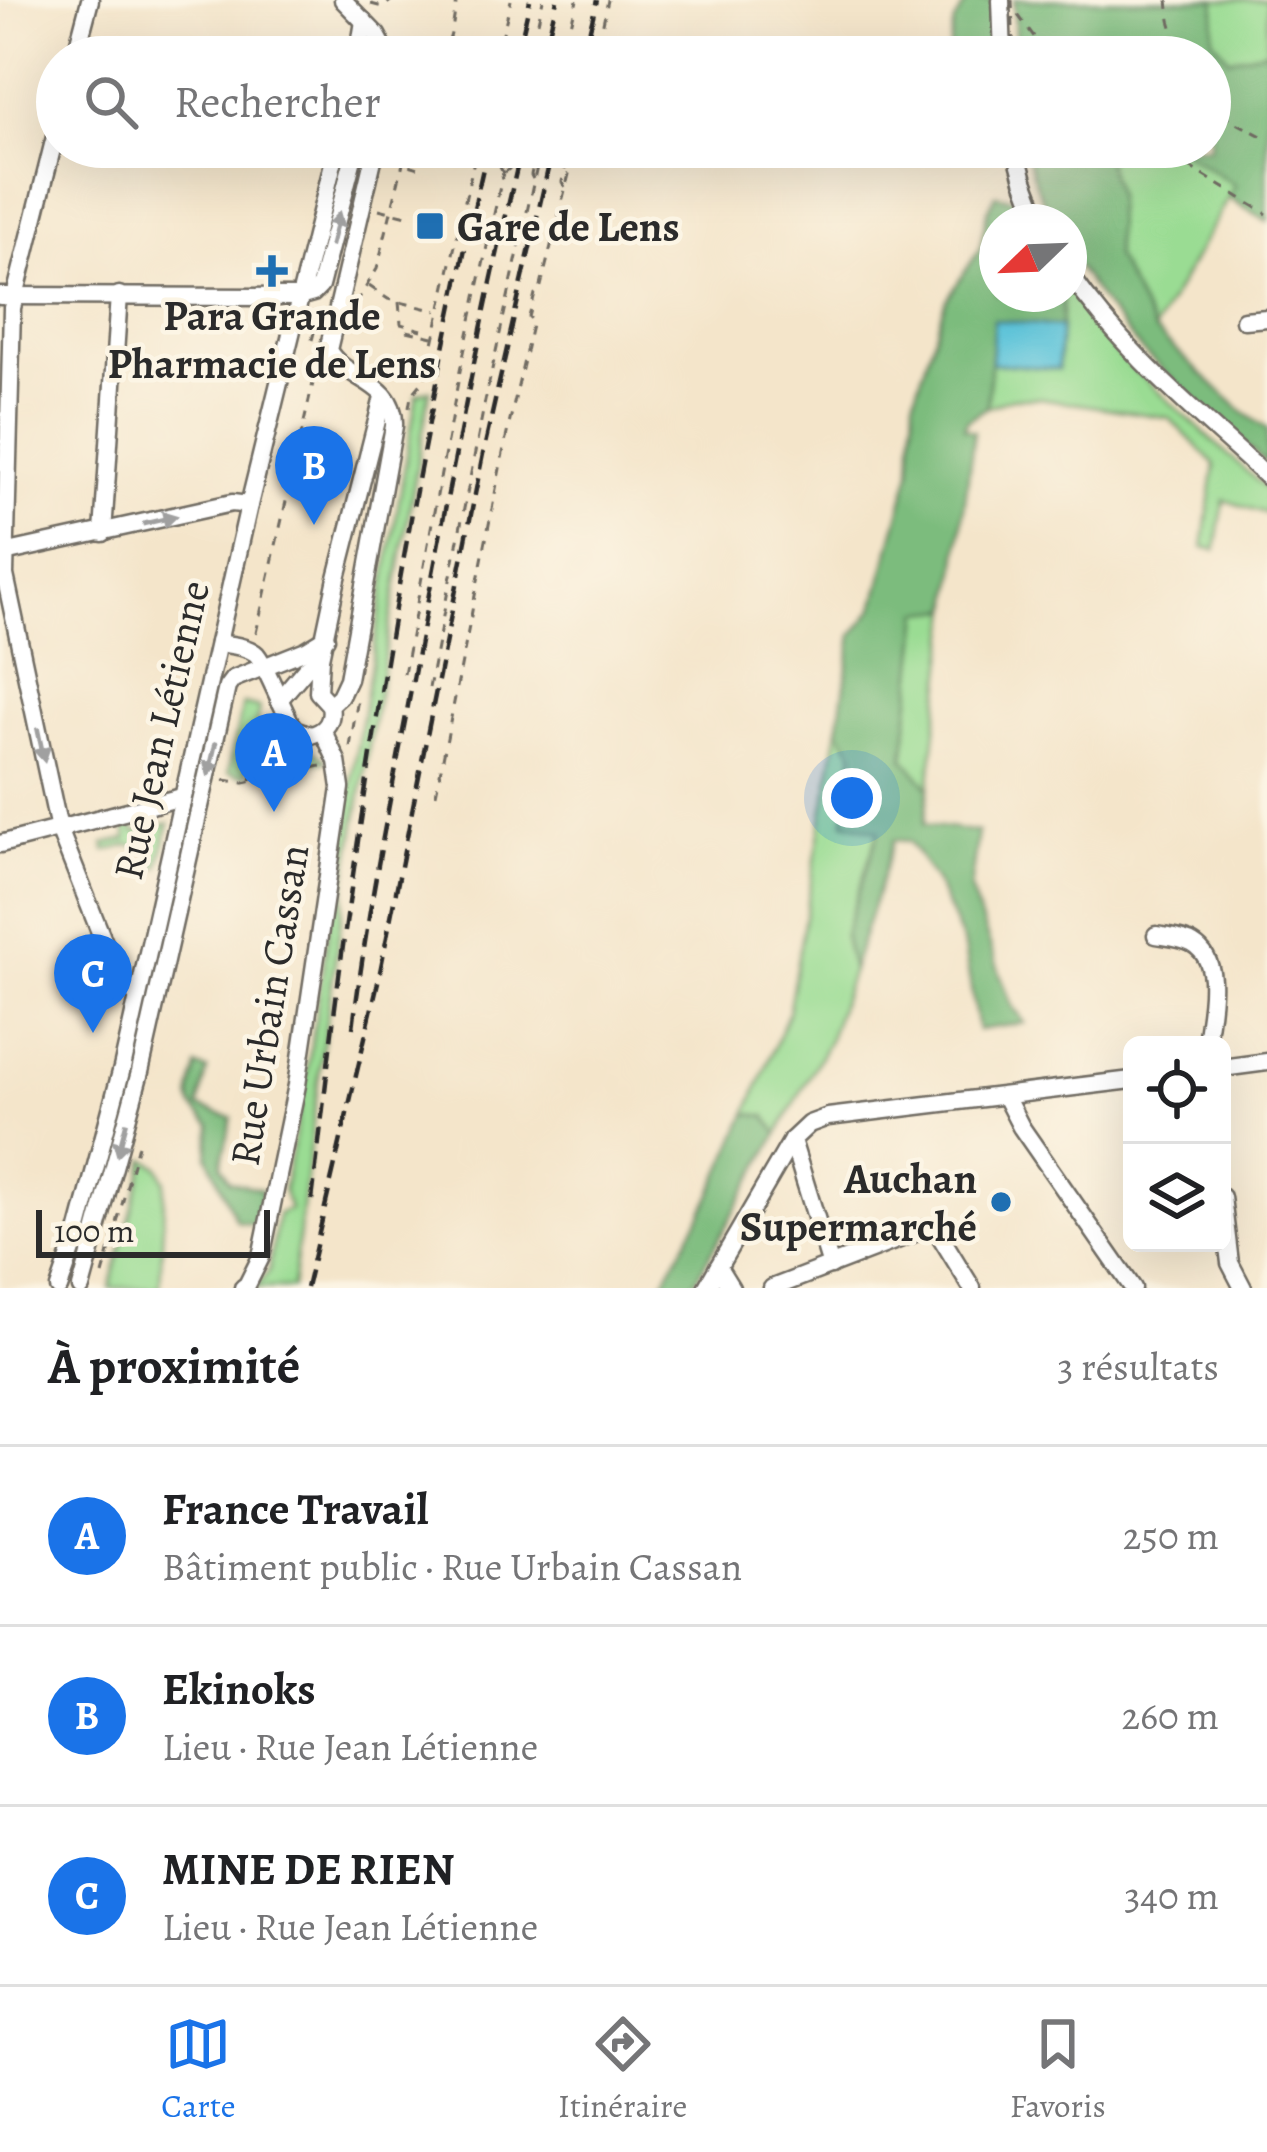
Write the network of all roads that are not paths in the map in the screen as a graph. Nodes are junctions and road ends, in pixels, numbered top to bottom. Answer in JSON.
{"nodes":[{"id":1,"x":90,"y":0,"type":"edge"},
{"id":2,"x":343,"y":0,"type":"edge"},
{"id":3,"x":1007,"y":0,"type":"edge"},
{"id":4,"x":364,"y":20,"type":"junction"},
{"id":5,"x":81,"y":36,"type":"edge"},
{"id":6,"x":361,"y":36,"type":"edge"},
{"id":7,"x":378,"y":36,"type":"edge"},
{"id":8,"x":1004,"y":36,"type":"edge"},
{"id":9,"x":45,"y":168,"type":"edge"},
{"id":10,"x":332,"y":168,"type":"edge"},
{"id":11,"x":351,"y":168,"type":"edge"},
{"id":12,"x":371,"y":168,"type":"edge"},
{"id":13,"x":1021,"y":168,"type":"edge"},
{"id":14,"x":1033,"y":204,"type":"edge"},
{"id":15,"x":7,"y":296,"type":"edge"},
{"id":16,"x":119,"y":296,"type":"junction"},
{"id":17,"x":299,"y":297,"type":"junction"},
{"id":18,"x":1087,"y":298,"type":"edge"},
{"id":19,"x":1267,"y":318,"type":"edge"},
{"id":20,"x":1244,"y":320,"type":"dead end"},
{"id":21,"x":383,"y":397,"type":"junction"},
{"id":22,"x":1267,"y":477,"type":"edge"},
{"id":23,"x":249,"y":505,"type":"junction"},
{"id":24,"x":103,"y":533,"type":"junction"},
{"id":25,"x":4,"y":553,"type":"junction"},
{"id":26,"x":326,"y":638,"type":"junction"},
{"id":27,"x":218,"y":643,"type":"junction"},
{"id":28,"x":320,"y":658,"type":"junction"},
{"id":29,"x":264,"y":667,"type":"junction"},
{"id":30,"x":324,"y":698,"type":"junction"},
{"id":31,"x":278,"y":707,"type":"junction"},
{"id":32,"x":323,"y":730,"type":"junction"},
{"id":33,"x":182,"y":797,"type":"junction"},
{"id":34,"x":59,"y":829,"type":"junction"},
{"id":35,"x":0,"y":844,"type":"edge"},
{"id":36,"x":1156,"y":935,"type":"dead end"},
{"id":37,"x":138,"y":997,"type":"junction"},
{"id":38,"x":1206,"y":1036,"type":"edge"},
{"id":39,"x":1267,"y":1062,"type":"edge"},
{"id":40,"x":1231,"y":1067,"type":"edge"},
{"id":41,"x":1123,"y":1081,"type":"edge"},
{"id":42,"x":1005,"y":1096,"type":"junction"},
{"id":43,"x":792,"y":1140,"type":"junction"},
{"id":44,"x":1230,"y":1252,"type":"edge"},
{"id":45,"x":831,"y":1266,"type":"junction"},
{"id":46,"x":718,"y":1267,"type":"junction"},
{"id":47,"x":59,"y":1288,"type":"edge"},
{"id":48,"x":81,"y":1288,"type":"edge"},
{"id":49,"x":243,"y":1288,"type":"edge"},
{"id":50,"x":706,"y":1288,"type":"edge"},
{"id":51,"x":731,"y":1288,"type":"edge"},
{"id":52,"x":772,"y":1288,"type":"edge"},
{"id":53,"x":972,"y":1288,"type":"edge"},
{"id":54,"x":1133,"y":1288,"type":"edge"},
{"id":55,"x":1243,"y":1288,"type":"edge"}],
"edges":[{"from":1,"to":5,"type":"street"},
{"from":2,"to":4,"type":"street"},
{"from":3,"to":8,"type":"street"},
{"from":4,"to":6,"type":"street"},
{"from":4,"to":7,"type":"street"},
{"from":9,"to":15,"type":"street"},
{"from":10,"to":17,"type":"street","name":"Rue Jean Létienne"},
{"from":17,"to":11,"type":"street","one_way":true},
{"from":12,"to":21,"type":"street"},
{"from":13,"to":14,"type":"street"},
{"from":15,"to":16,"type":"street"},
{"from":15,"to":25,"type":"street"},
{"from":16,"to":17,"type":"street"},
{"from":16,"to":24,"type":"street"},
{"from":17,"to":23,"type":"street","name":"Rue Jean Létienne"},
{"from":18,"to":22,"type":"street"},
{"from":19,"to":20,"type":"street"},
{"from":21,"to":26,"type":"street"},
{"from":21,"to":30,"type":"street"},
{"from":24,"to":23,"type":"street","one_way":true},
{"from":23,"to":27,"type":"street","name":"Rue Jean Létienne"},
{"from":24,"to":25,"type":"street"},
{"from":25,"to":34,"type":"street","one_way":true},
{"from":26,"to":28,"type":"street"},
{"from":26,"to":29,"type":"street"},
{"from":27,"to":29,"type":"street"},
{"from":27,"to":33,"type":"street","name":"Rue Jean Létienne"},
{"from":28,"to":30,"type":"street"},
{"from":28,"to":31,"type":"street"},
{"from":29,"to":31,"type":"street"},
{"from":29,"to":48,"type":"street","one_way":true},
{"from":30,"to":31,"type":"street"},
{"from":30,"to":32,"type":"street"},
{"from":31,"to":32,"type":"street"},
{"from":32,"to":49,"type":"street","name":"Rue Urbain Cassan"},
{"from":33,"to":34,"type":"street"},
{"from":33,"to":37,"type":"street","name":"Rue Jean Létienne"},
{"from":34,"to":35,"type":"street"},
{"from":34,"to":37,"type":"street"},
{"from":36,"to":38,"type":"street"},
{"from":37,"to":47,"type":"street","name":"Rue Jean Létienne"},
{"from":39,"to":40,"type":"street"},
{"from":41,"to":42,"type":"street"},
{"from":42,"to":43,"type":"street"},
{"from":42,"to":54,"type":"street"},
{"from":43,"to":45,"type":"street"},
{"from":43,"to":46,"type":"street"},
{"from":44,"to":55,"type":"street"},
{"from":45,"to":52,"type":"street"},
{"from":45,"to":53,"type":"street"},
{"from":46,"to":50,"type":"street"},
{"from":46,"to":51,"type":"street"}]}
